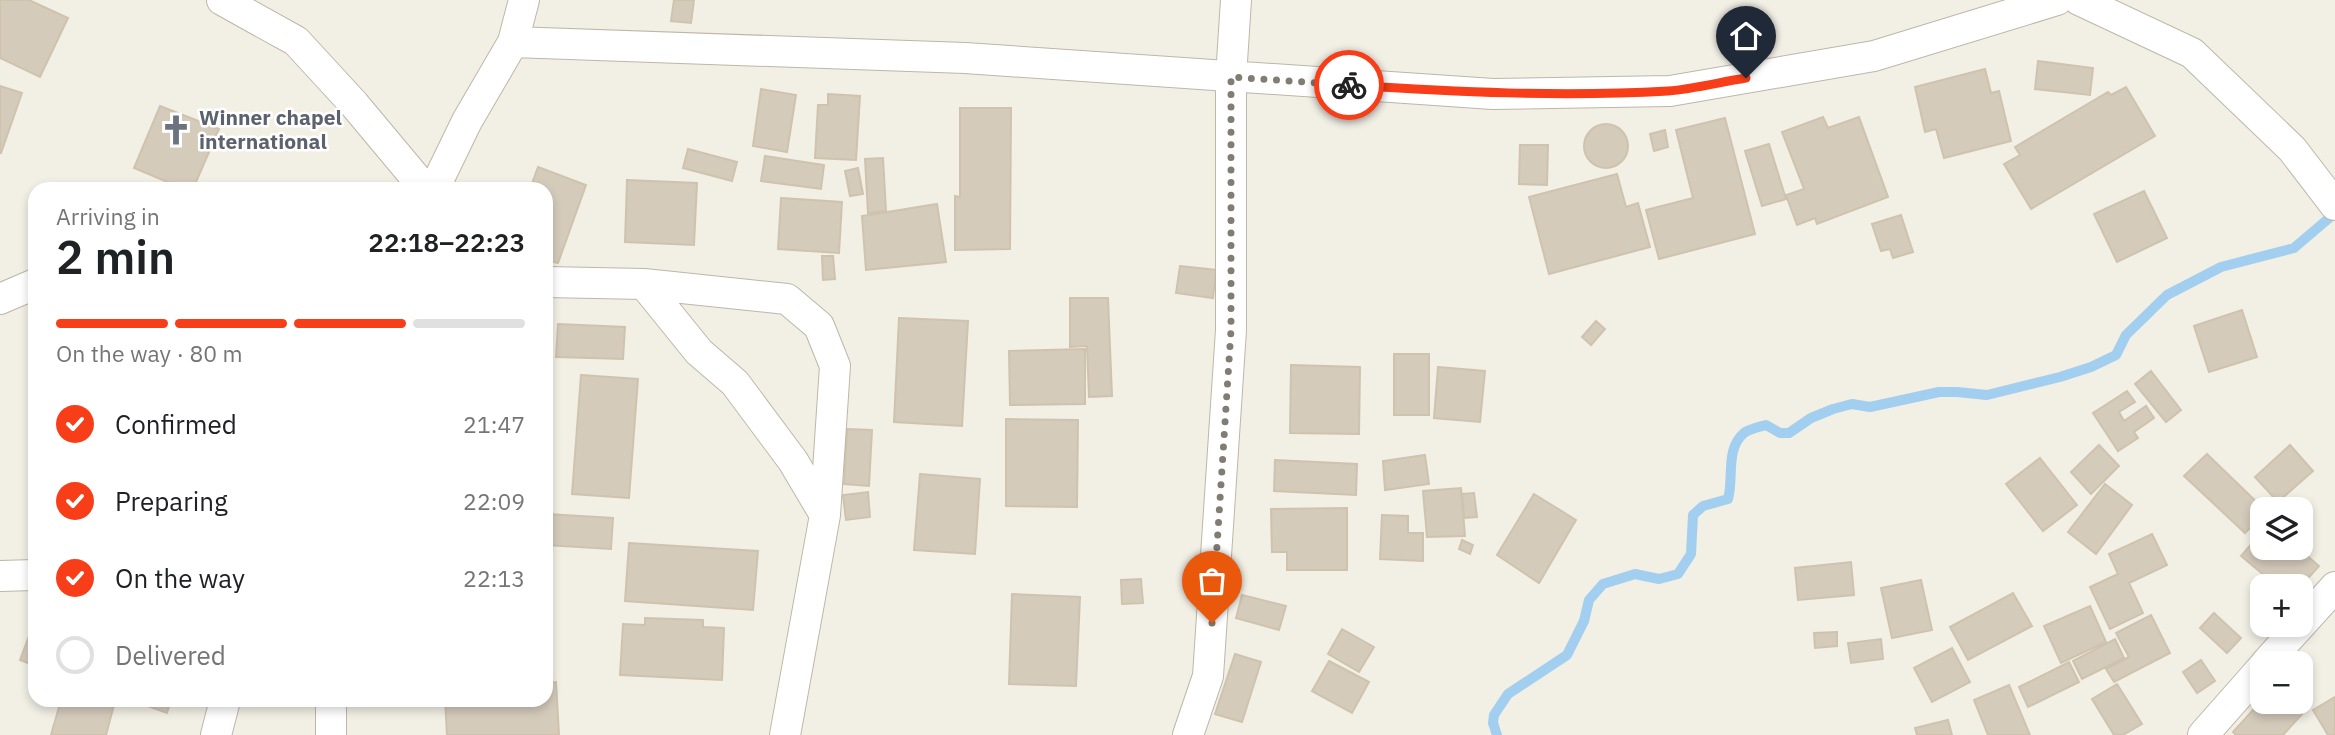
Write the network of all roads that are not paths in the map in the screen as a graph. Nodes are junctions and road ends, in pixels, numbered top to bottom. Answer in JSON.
{"nodes":[{"id":1,"x":222,"y":0,"type":"edge"},
{"id":2,"x":524,"y":0,"type":"edge"},
{"id":3,"x":1236,"y":0,"type":"edge"},
{"id":4,"x":2057,"y":0,"type":"edge"},
{"id":5,"x":2078,"y":0,"type":"edge"},
{"id":6,"x":513,"y":42,"type":"junction"},
{"id":7,"x":1231,"y":77,"type":"junction"},
{"id":8,"x":419,"y":182,"type":"edge"},
{"id":9,"x":437,"y":182,"type":"edge"},
{"id":10,"x":2335,"y":205,"type":"edge"},
{"id":11,"x":553,"y":282,"type":"edge"},
{"id":12,"x":645,"y":284,"type":"junction"},
{"id":13,"x":28,"y":287,"type":"edge"},
{"id":14,"x":0,"y":299,"type":"edge"},
{"id":15,"x":825,"y":514,"type":"junction"},
{"id":16,"x":28,"y":575,"type":"edge"},
{"id":17,"x":0,"y":576,"type":"edge"},
{"id":18,"x":2335,"y":587,"type":"edge"},
{"id":19,"x":2277,"y":651,"type":"edge"},
{"id":20,"x":2250,"y":682,"type":"edge"},
{"id":21,"x":223,"y":707,"type":"edge"},
{"id":22,"x":331,"y":707,"type":"edge"},
{"id":23,"x":216,"y":735,"type":"edge"},
{"id":24,"x":331,"y":735,"type":"edge"},
{"id":25,"x":785,"y":735,"type":"edge"},
{"id":26,"x":1188,"y":735,"type":"edge"},
{"id":27,"x":2203,"y":735,"type":"edge"}],
"edges":[{"from":1,"to":8,"type":"street"},
{"from":2,"to":6,"type":"street"},
{"from":3,"to":7,"type":"street"},
{"from":4,"to":7,"type":"street"},
{"from":5,"to":10,"type":"street"},
{"from":6,"to":7,"type":"street"},
{"from":6,"to":9,"type":"street"},
{"from":7,"to":26,"type":"street"},
{"from":11,"to":12,"type":"street"},
{"from":12,"to":15,"type":"street"},
{"from":12,"to":15,"type":"street"},
{"from":13,"to":14,"type":"street"},
{"from":15,"to":25,"type":"street"},
{"from":16,"to":17,"type":"street"},
{"from":18,"to":19,"type":"street"},
{"from":20,"to":27,"type":"street"},
{"from":21,"to":23,"type":"street"},
{"from":22,"to":24,"type":"street"}]}
